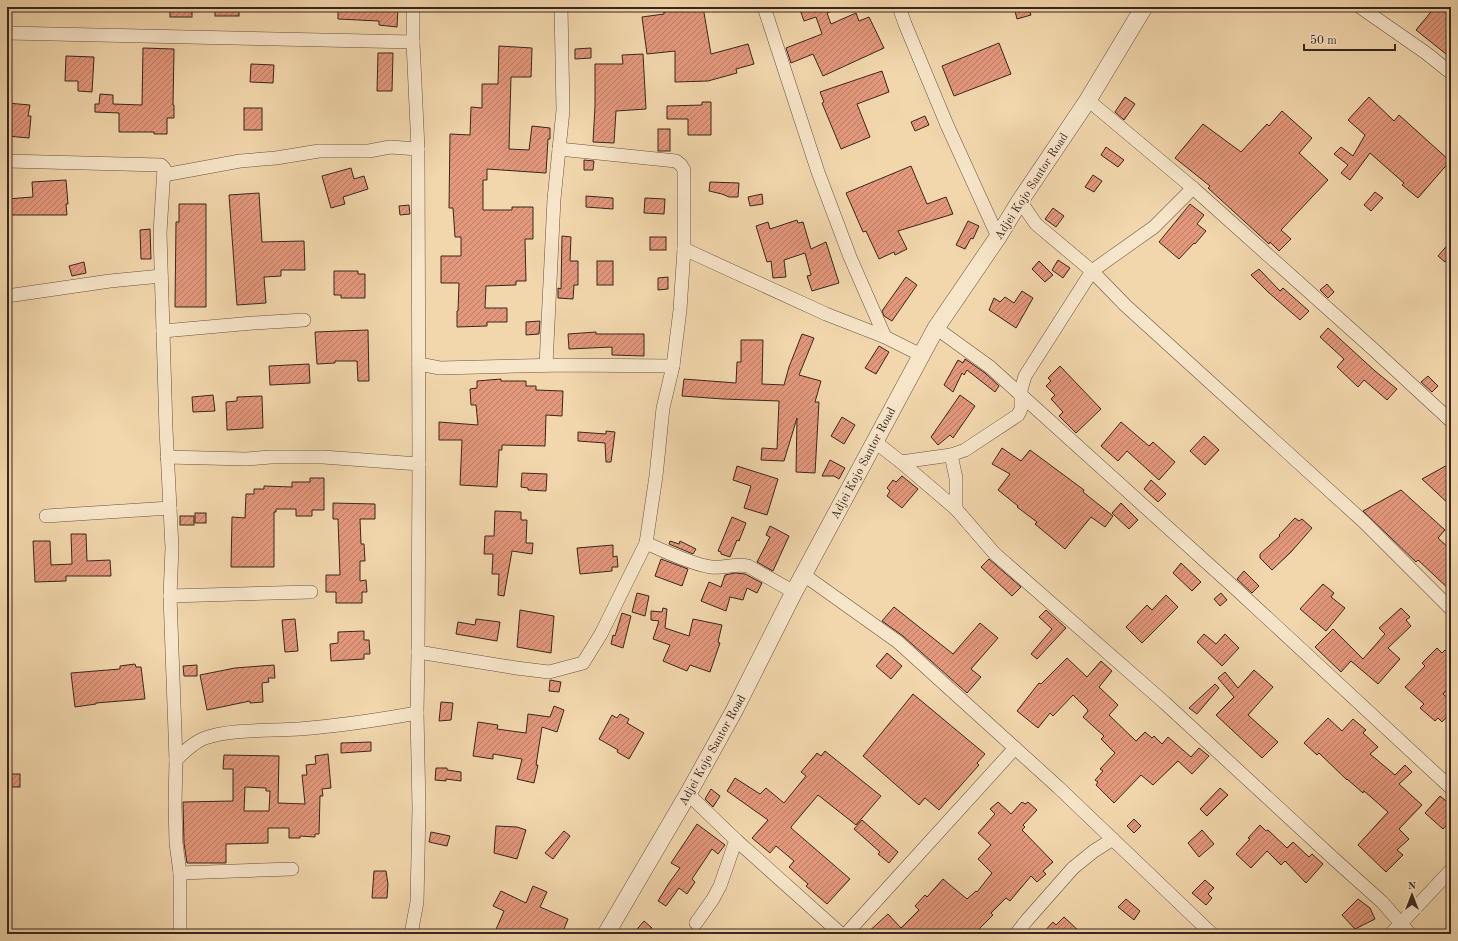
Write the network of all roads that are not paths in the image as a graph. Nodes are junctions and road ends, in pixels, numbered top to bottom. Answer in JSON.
{"nodes":[{"id":1,"x":413,"y":7,"type":"edge"},
{"id":2,"x":561,"y":7,"type":"edge"},
{"id":3,"x":764,"y":7,"type":"edge"},
{"id":4,"x":899,"y":7,"type":"edge"},
{"id":5,"x":1144,"y":7,"type":"edge"},
{"id":6,"x":1360,"y":7,"type":"edge"},
{"id":7,"x":7,"y":33,"type":"edge"},
{"id":8,"x":413,"y":42,"type":"junction"},
{"id":9,"x":1451,"y":73,"type":"edge"},
{"id":10,"x":1088,"y":100,"type":"junction"},
{"id":11,"x":418,"y":149,"type":"junction"},
{"id":12,"x":559,"y":149,"type":"junction"},
{"id":13,"x":7,"y":161,"type":"edge"},
{"id":14,"x":164,"y":174,"type":"junction"},
{"id":15,"x":1193,"y":188,"type":"junction"},
{"id":16,"x":1020,"y":201,"type":"junction"},
{"id":17,"x":998,"y":236,"type":"junction"},
{"id":18,"x":684,"y":249,"type":"junction"},
{"id":19,"x":1092,"y":271,"type":"junction"},
{"id":20,"x":161,"y":276,"type":"junction"},
{"id":21,"x":7,"y":296,"type":"edge"},
{"id":22,"x":304,"y":320,"type":"dead end"},
{"id":23,"x":936,"y":328,"type":"junction"},
{"id":24,"x":163,"y":331,"type":"junction"},
{"id":25,"x":885,"y":337,"type":"junction"},
{"id":26,"x":921,"y":355,"type":"junction"},
{"id":27,"x":419,"y":364,"type":"junction"},
{"id":28,"x":546,"y":365,"type":"junction"},
{"id":29,"x":673,"y":366,"type":"junction"},
{"id":30,"x":1021,"y":395,"type":"junction"},
{"id":31,"x":1451,"y":421,"type":"edge"},
{"id":32,"x":874,"y":441,"type":"junction"},
{"id":33,"x":950,"y":454,"type":"junction"},
{"id":34,"x":167,"y":457,"type":"junction"},
{"id":35,"x":901,"y":462,"type":"junction"},
{"id":36,"x":419,"y":464,"type":"junction"},
{"id":37,"x":170,"y":508,"type":"junction"},
{"id":38,"x":956,"y":509,"type":"junction"},
{"id":39,"x":46,"y":516,"type":"dead end"},
{"id":40,"x":646,"y":543,"type":"junction"},
{"id":41,"x":804,"y":574,"type":"junction"},
{"id":42,"x":311,"y":592,"type":"dead end"},
{"id":43,"x":794,"y":592,"type":"junction"},
{"id":44,"x":170,"y":596,"type":"junction"},
{"id":45,"x":1451,"y":609,"type":"edge"},
{"id":46,"x":418,"y":652,"type":"junction"},
{"id":47,"x":417,"y":713,"type":"junction"},
{"id":48,"x":1015,"y":748,"type":"junction"},
{"id":49,"x":176,"y":760,"type":"junction"},
{"id":50,"x":1451,"y":788,"type":"edge"},
{"id":51,"x":688,"y":794,"type":"junction"},
{"id":52,"x":1113,"y":839,"type":"junction"},
{"id":53,"x":736,"y":840,"type":"junction"},
{"id":54,"x":292,"y":869,"type":"dead end"},
{"id":55,"x":1451,"y":870,"type":"edge"},
{"id":56,"x":180,"y":873,"type":"junction"},
{"id":57,"x":696,"y":923,"type":"dead end"},
{"id":58,"x":1401,"y":924,"type":"junction"},
{"id":59,"x":180,"y":934,"type":"edge"},
{"id":60,"x":411,"y":934,"type":"edge"},
{"id":61,"x":606,"y":934,"type":"edge"},
{"id":62,"x":841,"y":934,"type":"edge"},
{"id":63,"x":846,"y":934,"type":"edge"},
{"id":64,"x":1016,"y":934,"type":"edge"},
{"id":65,"x":1212,"y":934,"type":"edge"},
{"id":66,"x":1391,"y":934,"type":"edge"},
{"id":67,"x":1410,"y":934,"type":"edge"}],
"edges":[{"from":1,"to":8,"type":"street"},
{"from":2,"to":12,"type":"street"},
{"from":3,"to":25,"type":"street"},
{"from":4,"to":17,"type":"street"},
{"from":5,"to":10,"type":"street","name":"Adjei Kojo Santor Road"},
{"from":6,"to":9,"type":"street"},
{"from":7,"to":8,"type":"street"},
{"from":8,"to":11,"type":"street"},
{"from":10,"to":15,"type":"street"},
{"from":10,"to":16,"type":"street","name":"Adjei Kojo Santor Road"},
{"from":11,"to":14,"type":"street"},
{"from":11,"to":27,"type":"street"},
{"from":12,"to":18,"type":"street"},
{"from":12,"to":28,"type":"street"},
{"from":13,"to":14,"type":"street"},
{"from":14,"to":20,"type":"street"},
{"from":15,"to":19,"type":"street"},
{"from":15,"to":31,"type":"street"},
{"from":16,"to":17,"type":"street","name":"Adjei Kojo Santor Road"},
{"from":16,"to":19,"type":"street"},
{"from":17,"to":23,"type":"street","name":"Adjei Kojo Santor Road"},
{"from":18,"to":25,"type":"street"},
{"from":18,"to":29,"type":"street"},
{"from":19,"to":30,"type":"street"},
{"from":19,"to":45,"type":"street"},
{"from":20,"to":21,"type":"street"},
{"from":20,"to":24,"type":"street"},
{"from":22,"to":24,"type":"street"},
{"from":23,"to":26,"type":"street","name":"Adjei Kojo Santor Road"},
{"from":23,"to":30,"type":"street"},
{"from":24,"to":34,"type":"street"},
{"from":25,"to":26,"type":"street"},
{"from":26,"to":32,"type":"street","name":"Adjei Kojo Santor Road"},
{"from":27,"to":28,"type":"street"},
{"from":27,"to":36,"type":"street"},
{"from":28,"to":29,"type":"street"},
{"from":29,"to":40,"type":"street"},
{"from":30,"to":33,"type":"street"},
{"from":30,"to":50,"type":"street"},
{"from":32,"to":35,"type":"street"},
{"from":32,"to":41,"type":"street","name":"Adjei Kojo Santor Road"},
{"from":33,"to":35,"type":"street"},
{"from":33,"to":38,"type":"street"},
{"from":34,"to":36,"type":"street"},
{"from":34,"to":37,"type":"street"},
{"from":35,"to":38,"type":"street"},
{"from":36,"to":46,"type":"street"},
{"from":37,"to":39,"type":"street"},
{"from":37,"to":44,"type":"street"},
{"from":38,"to":58,"type":"street"},
{"from":40,"to":43,"type":"street"},
{"from":40,"to":46,"type":"street"},
{"from":41,"to":43,"type":"street","name":"Adjei Kojo Santor Road"},
{"from":41,"to":48,"type":"street"},
{"from":42,"to":44,"type":"street"},
{"from":43,"to":51,"type":"street","name":"Adjei Kojo Santor Road"},
{"from":44,"to":49,"type":"street"},
{"from":46,"to":47,"type":"street"},
{"from":47,"to":49,"type":"street"},
{"from":47,"to":60,"type":"street"},
{"from":48,"to":52,"type":"street"},
{"from":48,"to":63,"type":"street"},
{"from":49,"to":56,"type":"street"},
{"from":51,"to":53,"type":"street"},
{"from":51,"to":61,"type":"street","name":"Adjei Kojo Santor Road"},
{"from":52,"to":64,"type":"street"},
{"from":52,"to":65,"type":"street"},
{"from":53,"to":57,"type":"street"},
{"from":53,"to":62,"type":"street"},
{"from":54,"to":56,"type":"street"},
{"from":55,"to":58,"type":"street"},
{"from":56,"to":59,"type":"street"},
{"from":58,"to":66,"type":"street"},
{"from":58,"to":67,"type":"street"}]}
